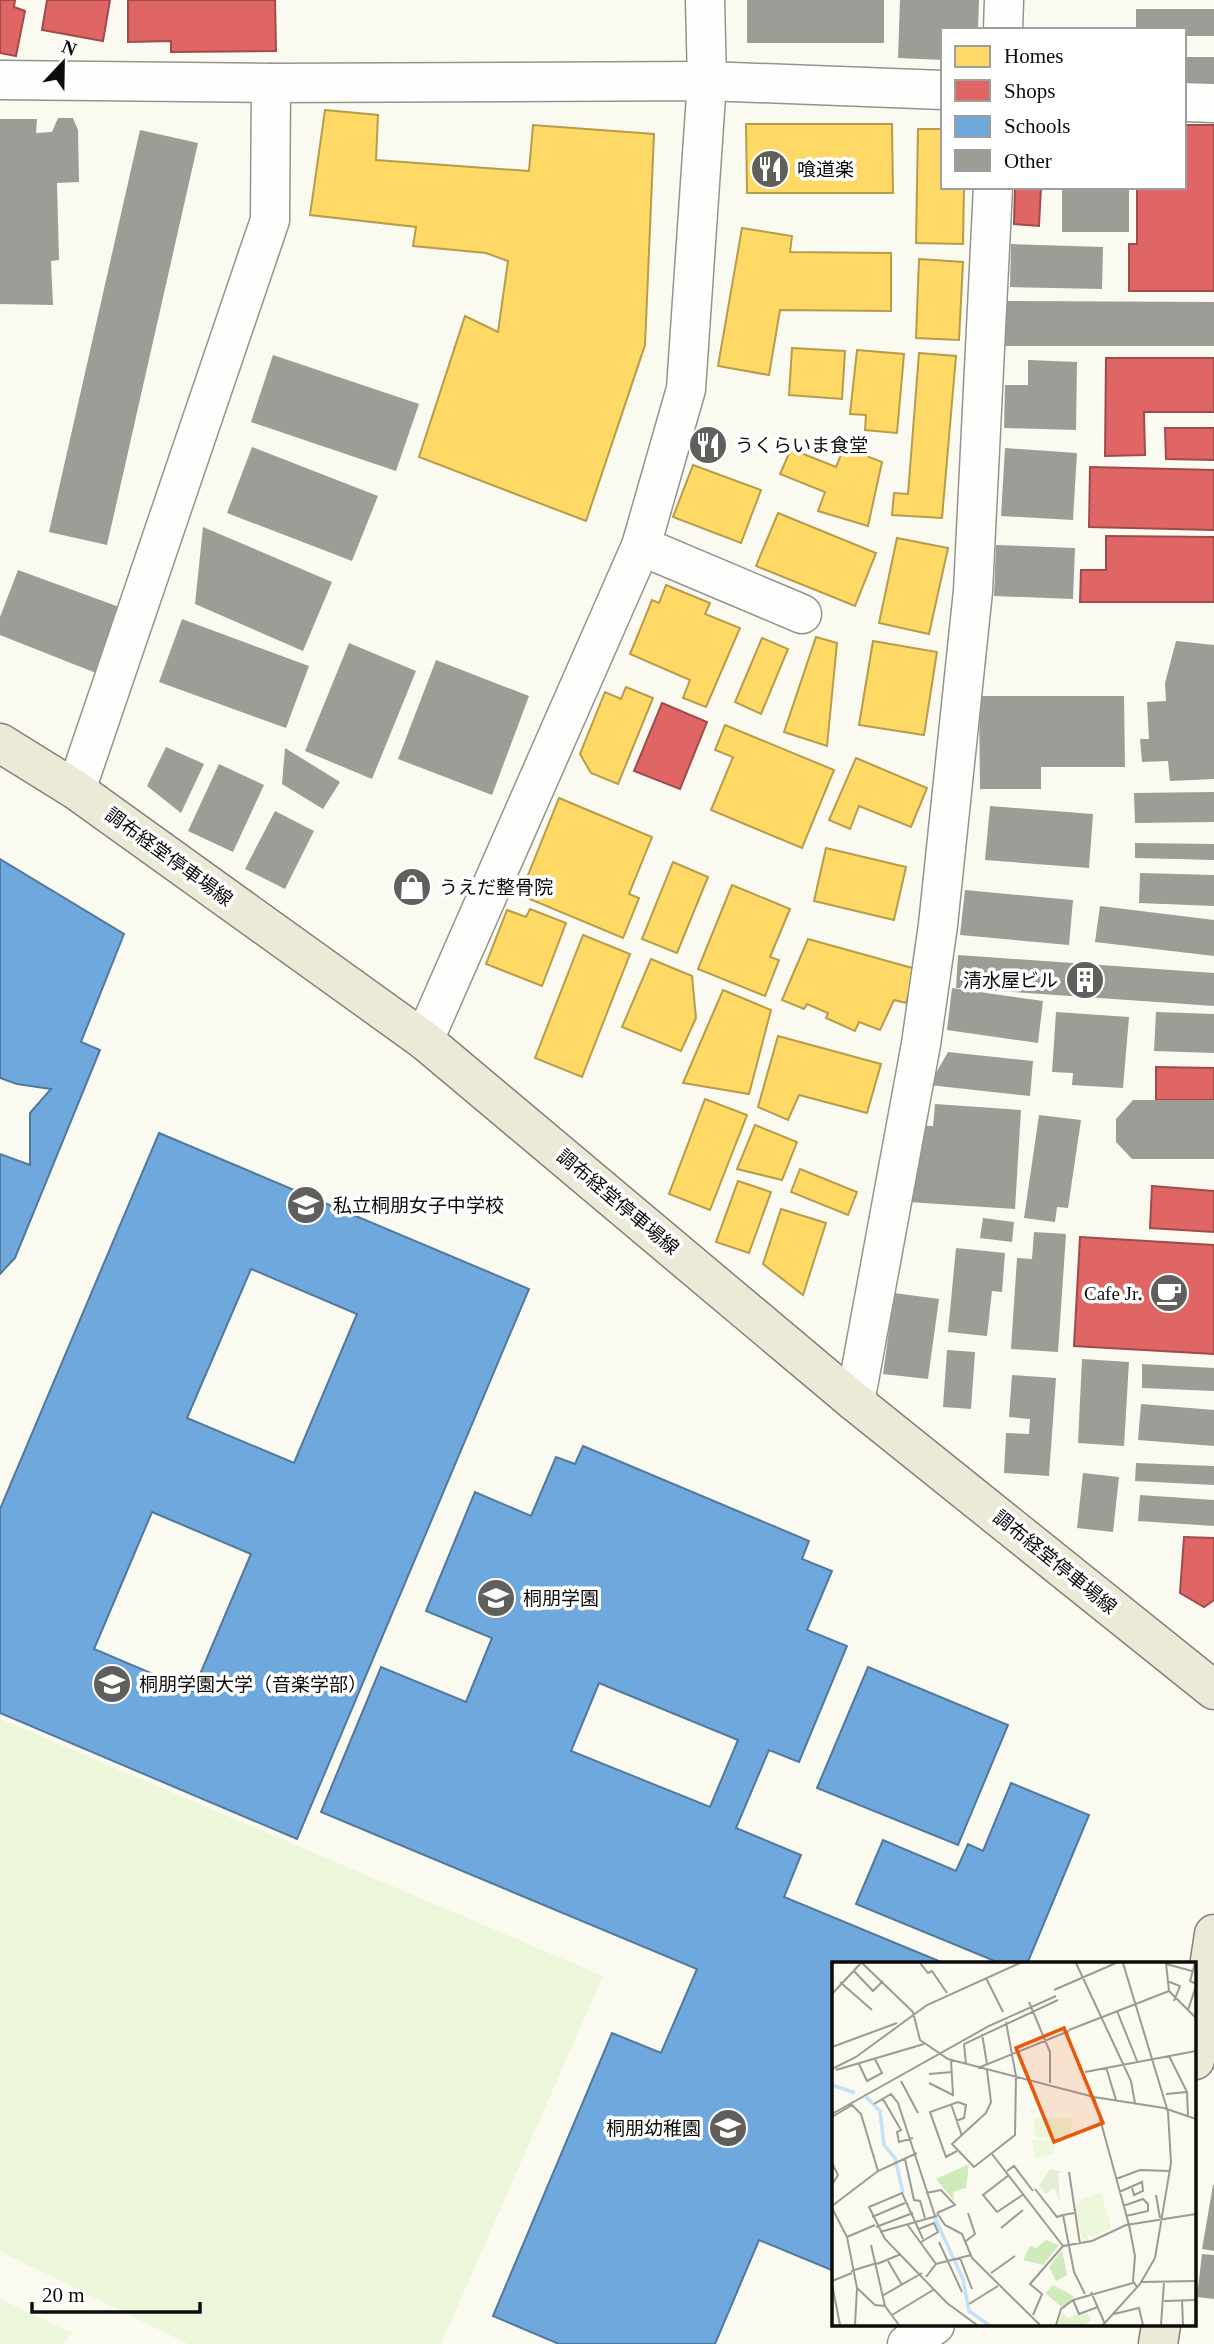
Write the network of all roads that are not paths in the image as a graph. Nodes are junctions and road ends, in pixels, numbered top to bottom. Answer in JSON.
{"nodes":[{"id":1,"x":705,"y":0,"type":"edge"},
{"id":2,"x":1004,"y":0,"type":"edge"},
{"id":3,"x":1003,"y":28,"type":"edge"},
{"id":4,"x":0,"y":80,"type":"edge"},
{"id":5,"x":707,"y":81,"type":"junction"},
{"id":6,"x":271,"y":83,"type":"junction"},
{"id":7,"x":941,"y":90,"type":"edge"},
{"id":8,"x":1186,"y":102,"type":"edge"},
{"id":9,"x":1214,"y":103,"type":"edge"},
{"id":10,"x":993,"y":189,"type":"edge"},
{"id":11,"x":641,"y":546,"type":"junction"},
{"id":12,"x":802,"y":614,"type":"dead end"},
{"id":13,"x":0,"y":743,"type":"edge"},
{"id":14,"x":76,"y":790,"type":"junction"},
{"id":15,"x":424,"y":1040,"type":"junction"},
{"id":16,"x":855,"y":1402,"type":"junction"},
{"id":17,"x":1214,"y":1690,"type":"edge"},
{"id":18,"x":1214,"y":1934,"type":"edge"},
{"id":19,"x":1196,"y":2053,"type":"edge"},
{"id":20,"x":934,"y":2326,"type":"edge"},
{"id":21,"x":1161,"y":2326,"type":"edge"},
{"id":22,"x":907,"y":2344,"type":"edge"},
{"id":23,"x":1158,"y":2344,"type":"edge"}],
"edges":[{"from":1,"to":5,"type":"street"},
{"from":2,"to":3,"type":"street"},
{"from":4,"to":6,"type":"street"},
{"from":5,"to":6,"type":"street"},
{"from":5,"to":7,"type":"street"},
{"from":5,"to":11,"type":"street"},
{"from":6,"to":14,"type":"street"},
{"from":8,"to":9,"type":"street"},
{"from":10,"to":16,"type":"street"},
{"from":11,"to":12,"type":"street"},
{"from":11,"to":15,"type":"street"},
{"from":13,"to":14,"type":"main road","name":"調布経堂停車場線"},
{"from":14,"to":15,"type":"main road","name":"調布経堂停車場線"},
{"from":15,"to":16,"type":"main road","name":"調布経堂停車場線"},
{"from":16,"to":17,"type":"main road","name":"調布経堂停車場線"},
{"from":18,"to":19,"type":"main road"},
{"from":20,"to":22,"type":"street"},
{"from":21,"to":23,"type":"main road"}]}
